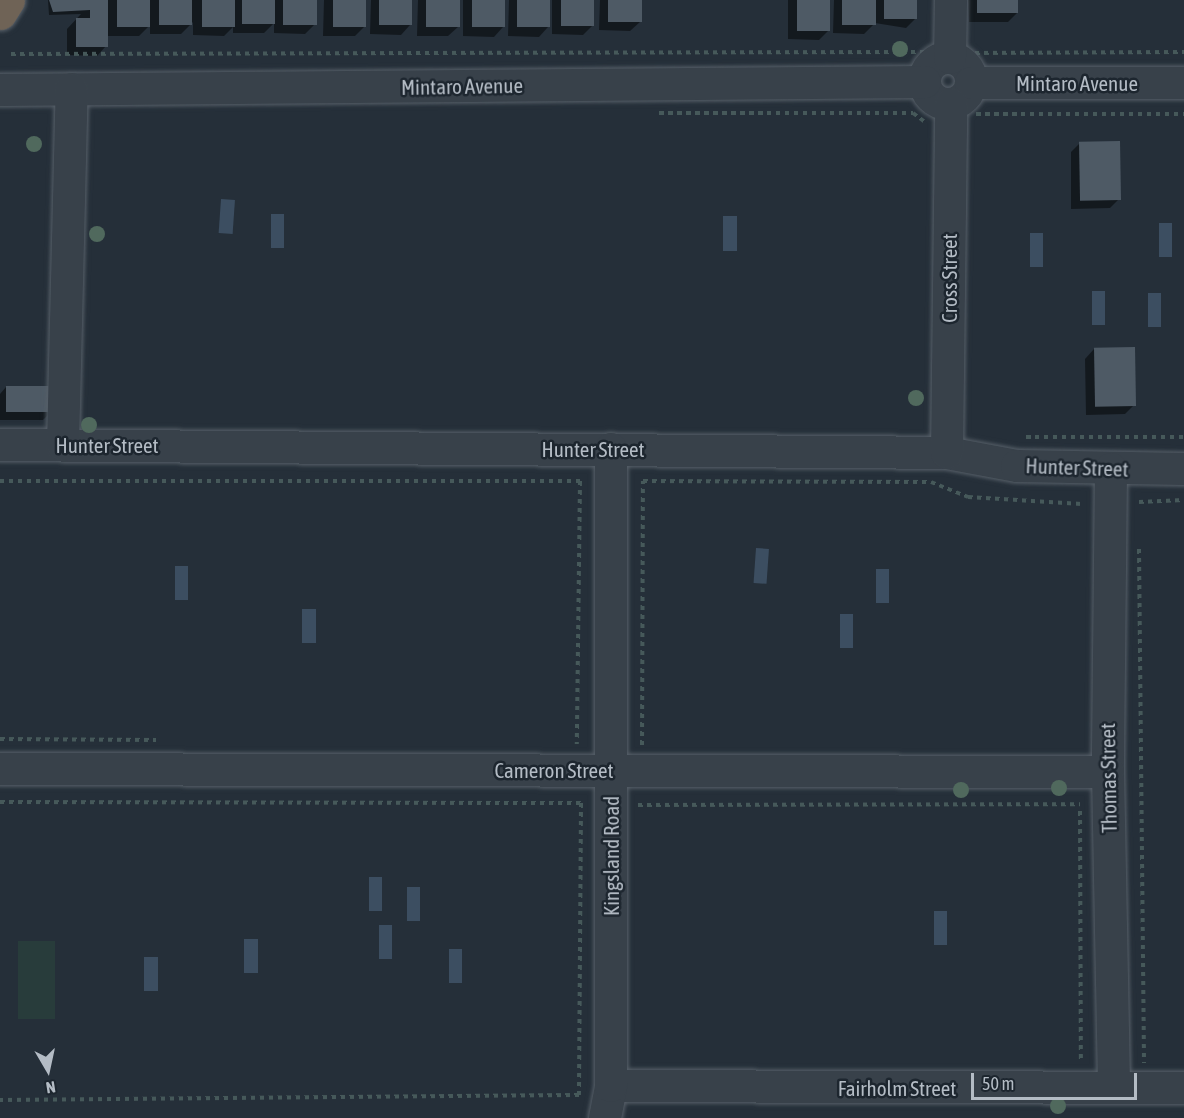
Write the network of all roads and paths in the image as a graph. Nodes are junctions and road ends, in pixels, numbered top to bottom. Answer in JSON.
{"nodes":[{"id":1,"x":8,"y":0,"type":"edge"},
{"id":2,"x":951,"y":0,"type":"edge"},
{"id":3,"x":0,"y":13,"type":"edge"},
{"id":4,"x":949,"y":48,"type":"junction"},
{"id":5,"x":1184,"y":52,"type":"edge"},
{"id":6,"x":11,"y":54,"type":"dead end"},
{"id":7,"x":925,"y":82,"type":"junction"},
{"id":8,"x":1184,"y":83,"type":"edge"},
{"id":9,"x":0,"y":90,"type":"edge"},
{"id":10,"x":72,"y":90,"type":"junction"},
{"id":11,"x":965,"y":104,"type":"junction"},
{"id":12,"x":1184,"y":114,"type":"edge"},
{"id":13,"x":1012,"y":437,"type":"dead end"},
{"id":14,"x":1184,"y":437,"type":"edge"},
{"id":15,"x":0,"y":445,"type":"edge"},
{"id":16,"x":63,"y":445,"type":"junction"},
{"id":17,"x":611,"y":449,"type":"junction"},
{"id":18,"x":947,"y":453,"type":"junction"},
{"id":19,"x":1111,"y":469,"type":"junction"},
{"id":20,"x":1184,"y":469,"type":"edge"},
{"id":21,"x":0,"y":482,"type":"edge"},
{"id":22,"x":1184,"y":501,"type":"edge"},
{"id":23,"x":1139,"y":510,"type":"dead end"},
{"id":24,"x":1082,"y":512,"type":"dead end"},
{"id":25,"x":1139,"y":542,"type":"dead end"},
{"id":26,"x":0,"y":739,"type":"edge"},
{"id":27,"x":166,"y":740,"type":"dead end"},
{"id":28,"x":568,"y":744,"type":"dead end"},
{"id":29,"x":654,"y":746,"type":"dead end"},
{"id":30,"x":0,"y":769,"type":"edge"},
{"id":31,"x":611,"y":770,"type":"junction"},
{"id":32,"x":1108,"y":772,"type":"junction"},
{"id":33,"x":1080,"y":792,"type":"dead end"},
{"id":34,"x":0,"y":802,"type":"edge"},
{"id":35,"x":1080,"y":804,"type":"junction"},
{"id":36,"x":638,"y":816,"type":"dead end"},
{"id":37,"x":1070,"y":1066,"type":"dead end"},
{"id":38,"x":1154,"y":1068,"type":"dead end"},
{"id":39,"x":611,"y":1086,"type":"junction"},
{"id":40,"x":1114,"y":1088,"type":"junction"},
{"id":41,"x":1184,"y":1088,"type":"edge"},
{"id":42,"x":0,"y":1100,"type":"edge"},
{"id":43,"x":605,"y":1118,"type":"edge"}],
"edges":[{"from":1,"to":3,"type":"highway"},
{"from":2,"to":4,"type":"street"},
{"from":4,"to":5,"type":"path"},
{"from":4,"to":6,"type":"path"},
{"from":4,"to":7,"type":"street"},
{"from":4,"to":11,"type":"street"},
{"from":7,"to":10,"type":"street","name":"Mintaro Avenue"},
{"from":7,"to":11,"type":"street"},
{"from":8,"to":11,"type":"street","name":"Mintaro Avenue"},
{"from":9,"to":10,"type":"street","name":"Mintaro Avenue"},
{"from":10,"to":16,"type":"street"},
{"from":11,"to":12,"type":"path"},
{"from":11,"to":18,"type":"street","name":"Cross Street"},
{"from":13,"to":14,"type":"path"},
{"from":15,"to":16,"type":"street","name":"Hunter Street"},
{"from":16,"to":17,"type":"street","name":"Hunter Street"},
{"from":17,"to":18,"type":"street","name":"Hunter Street"},
{"from":17,"to":31,"type":"street","name":"Kingsland Road"},
{"from":18,"to":19,"type":"street","name":"Hunter Street"},
{"from":19,"to":20,"type":"street","name":"Hunter Street"},
{"from":19,"to":32,"type":"street","name":"Thomas Street"},
{"from":21,"to":28,"type":"path"},
{"from":22,"to":23,"type":"path"},
{"from":24,"to":29,"type":"path"},
{"from":25,"to":38,"type":"path"},
{"from":26,"to":27,"type":"path"},
{"from":30,"to":31,"type":"street","name":"Cameron Street"},
{"from":31,"to":32,"type":"street","name":"Cameron Street"},
{"from":31,"to":39,"type":"street","name":"Kingsland Road"},
{"from":32,"to":40,"type":"street","name":"Thomas Street"},
{"from":33,"to":35,"type":"path"},
{"from":34,"to":42,"type":"path"},
{"from":35,"to":36,"type":"path"},
{"from":35,"to":37,"type":"path"},
{"from":39,"to":40,"type":"street","name":"Fairholm Street"},
{"from":39,"to":43,"type":"street","name":"Kingsland Road"},
{"from":40,"to":41,"type":"street","name":"Fairholm Street"}]}
